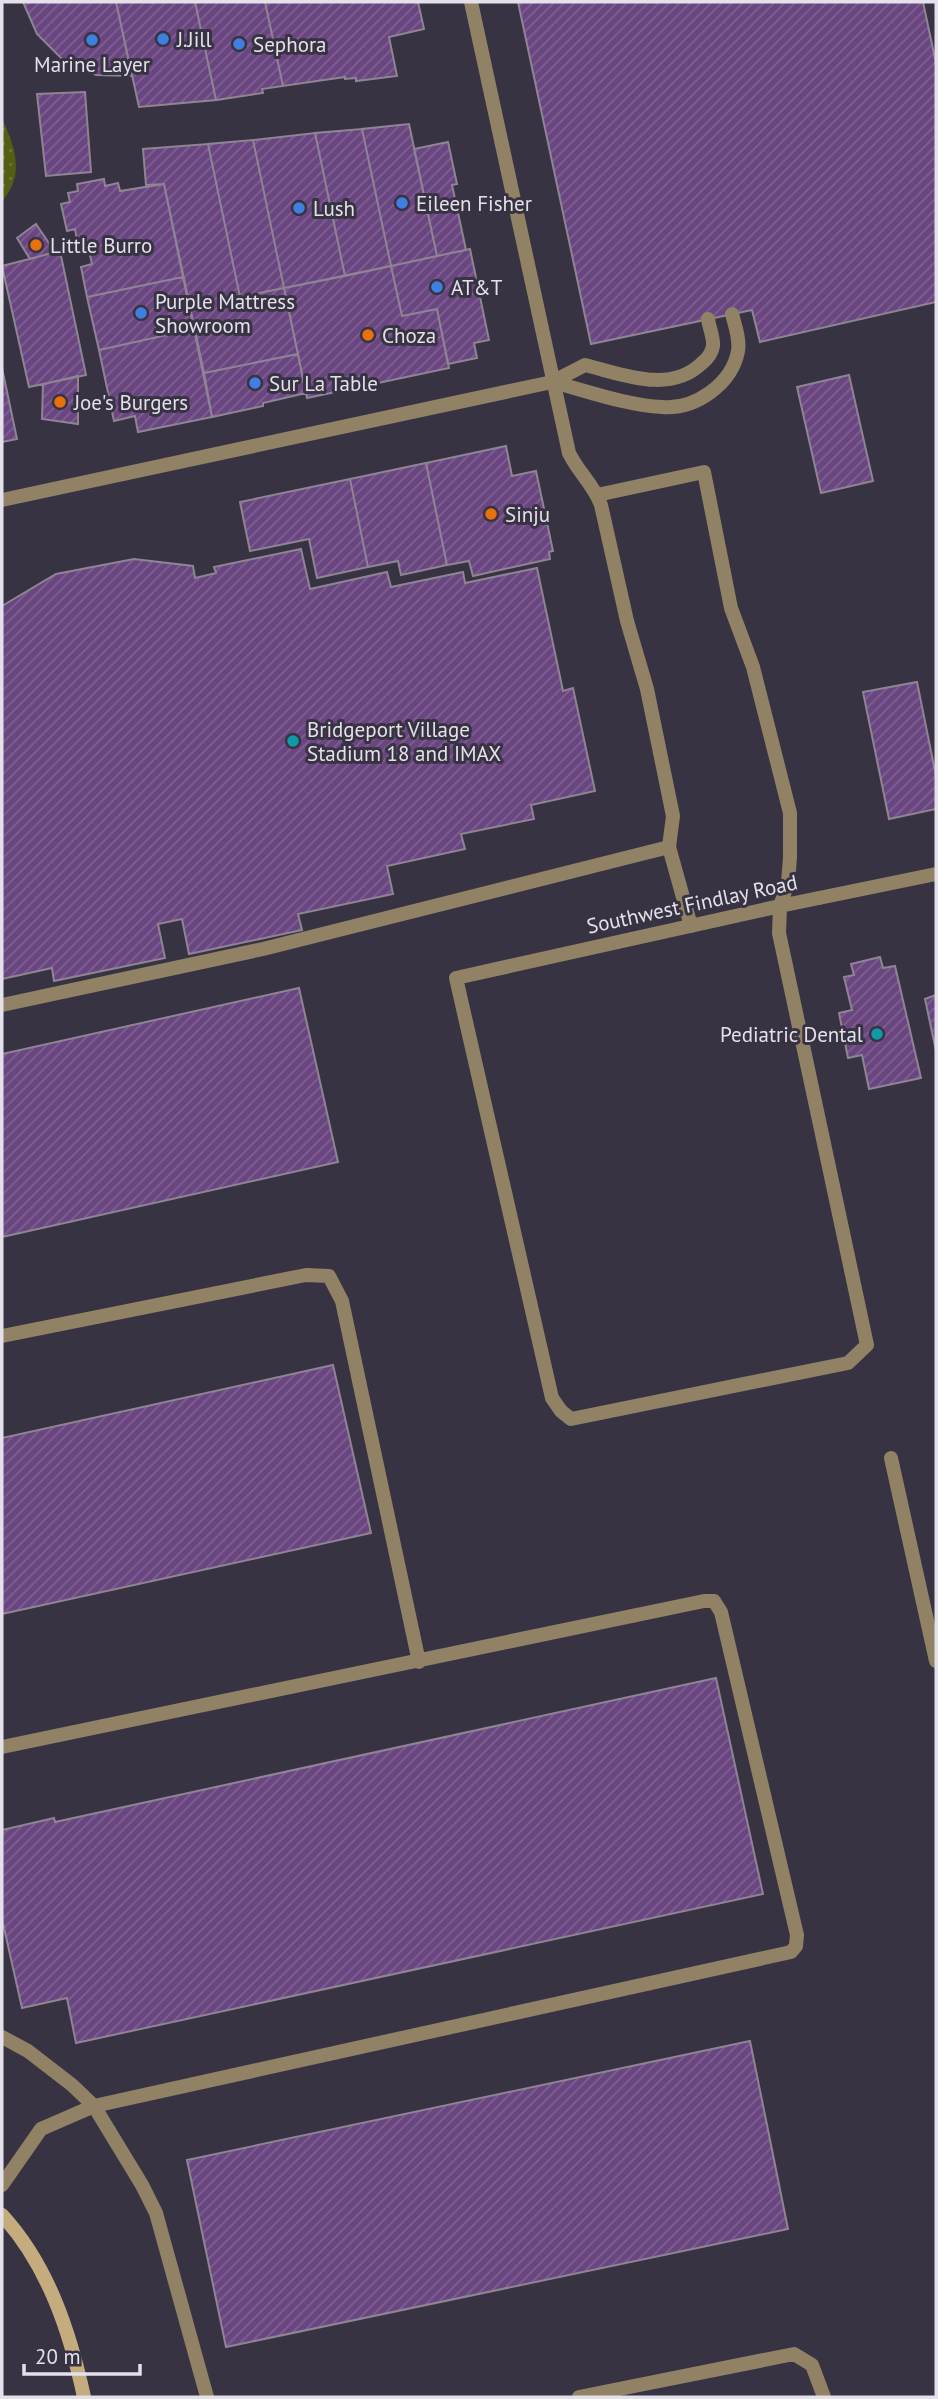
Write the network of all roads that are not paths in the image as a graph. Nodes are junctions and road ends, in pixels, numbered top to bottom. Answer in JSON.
{"nodes":[{"id":1,"x":471,"y":2,"type":"edge"},
{"id":2,"x":732,"y":314,"type":"dead end"},
{"id":3,"x":708,"y":319,"type":"dead end"},
{"id":4,"x":552,"y":382,"type":"junction"},
{"id":5,"x":597,"y":495,"type":"junction"},
{"id":6,"x":2,"y":500,"type":"edge"},
{"id":7,"x":669,"y":847,"type":"junction"},
{"id":8,"x":936,"y":874,"type":"edge"},
{"id":9,"x":780,"y":906,"type":"junction"},
{"id":10,"x":691,"y":926,"type":"junction"},
{"id":11,"x":2,"y":1005,"type":"edge"},
{"id":12,"x":2,"y":1336,"type":"edge"},
{"id":13,"x":891,"y":1458,"type":"dead end"},
{"id":14,"x":936,"y":1661,"type":"edge"},
{"id":15,"x":419,"y":1662,"type":"junction"},
{"id":16,"x":2,"y":1747,"type":"edge"},
{"id":17,"x":2,"y":2037,"type":"edge"},
{"id":18,"x":94,"y":2106,"type":"junction"},
{"id":19,"x":2,"y":2185,"type":"edge"},
{"id":20,"x":2,"y":2216,"type":"edge"},
{"id":21,"x":84,"y":2397,"type":"edge"},
{"id":22,"x":206,"y":2397,"type":"edge"},
{"id":23,"x":579,"y":2397,"type":"edge"},
{"id":24,"x":824,"y":2397,"type":"edge"}],
"edges":[{"from":1,"to":4,"type":"street"},
{"from":2,"to":4,"type":"street"},
{"from":3,"to":4,"type":"street"},
{"from":4,"to":5,"type":"street"},
{"from":4,"to":6,"type":"street"},
{"from":5,"to":7,"type":"street"},
{"from":5,"to":9,"type":"street"},
{"from":7,"to":10,"type":"street"},
{"from":7,"to":11,"type":"street"},
{"from":8,"to":9,"type":"street","name":"Southwest Findlay Road"},
{"from":9,"to":10,"type":"street","name":"Southwest Findlay Road"},
{"from":9,"to":10,"type":"street","name":"Southwest Findlay Road"},
{"from":12,"to":15,"type":"street"},
{"from":13,"to":14,"type":"street"},
{"from":15,"to":16,"type":"street"},
{"from":15,"to":18,"type":"street"},
{"from":17,"to":18,"type":"street"},
{"from":18,"to":19,"type":"street"},
{"from":18,"to":22,"type":"street"},
{"from":20,"to":21,"type":"main road"},
{"from":23,"to":24,"type":"street"}]}
